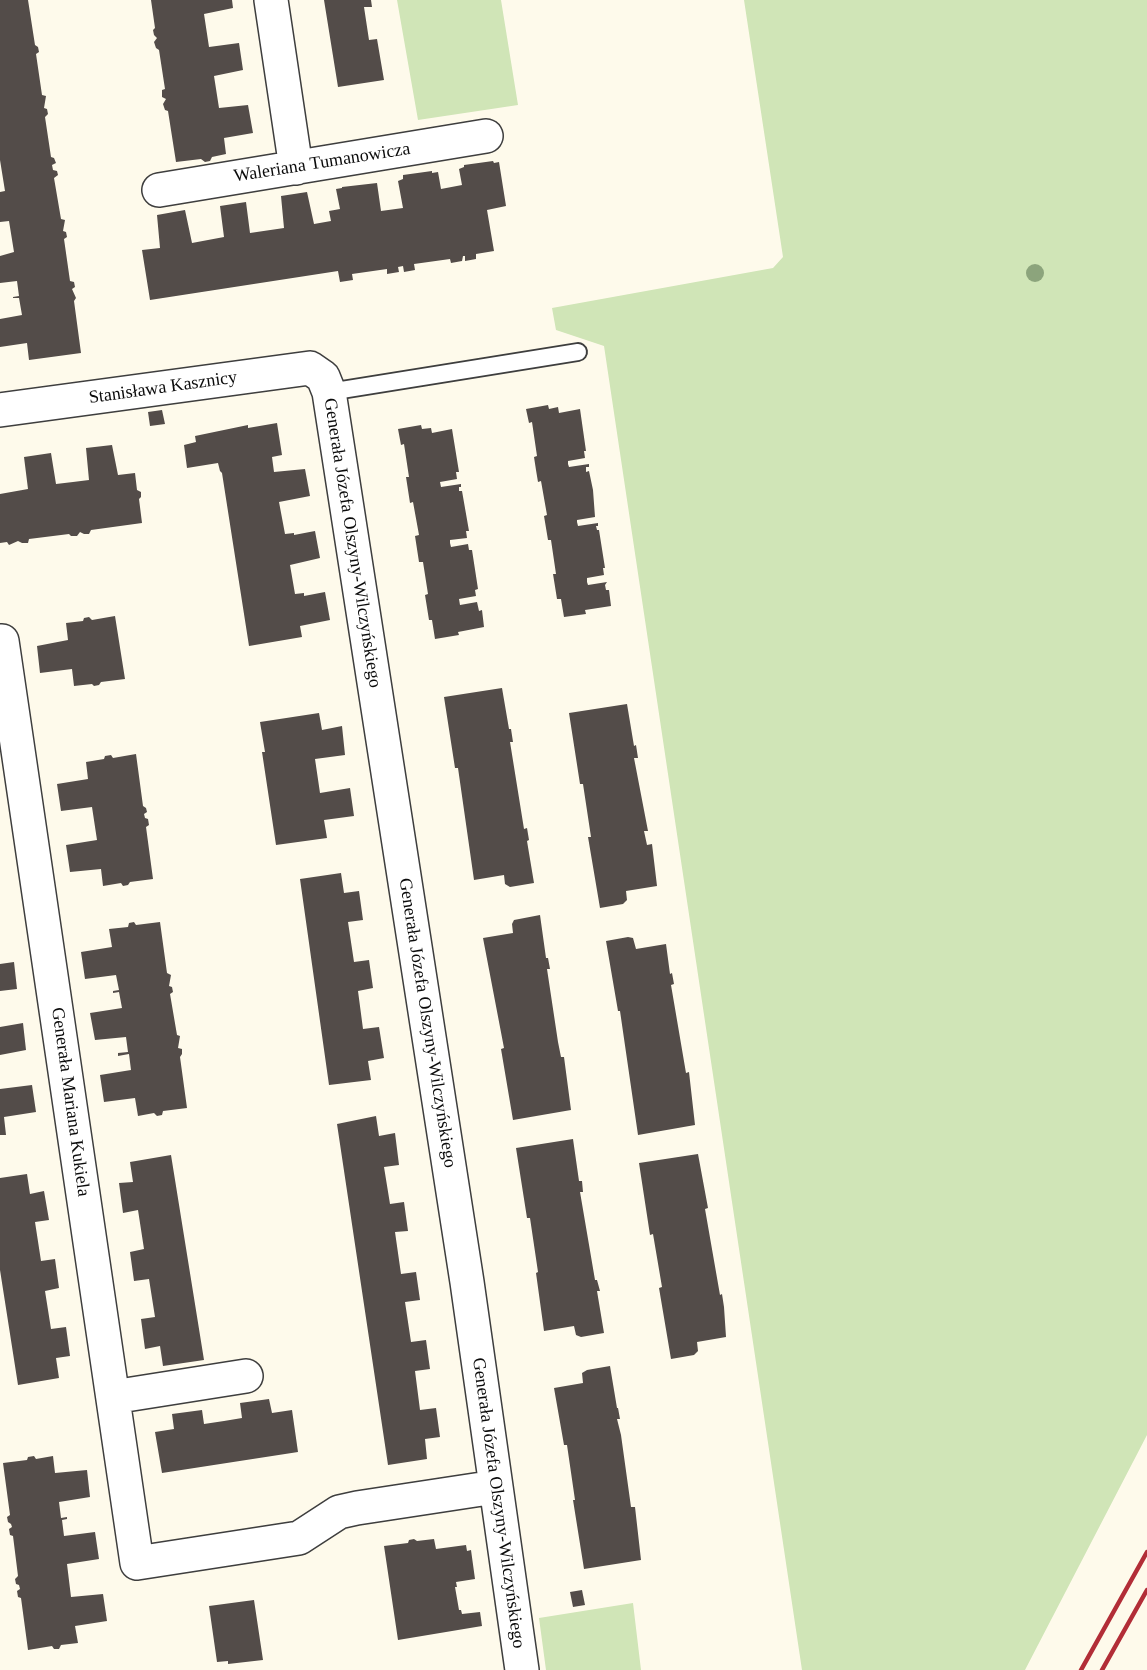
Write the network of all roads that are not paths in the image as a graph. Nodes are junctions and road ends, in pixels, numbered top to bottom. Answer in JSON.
{"nodes":[{"id":1,"x":271,"y":0,"type":"edge"},
{"id":2,"x":486,"y":135,"type":"dead end"},
{"id":3,"x":296,"y":168,"type":"junction"},
{"id":4,"x":159,"y":190,"type":"dead end"},
{"id":5,"x":578,"y":352,"type":"dead end"},
{"id":6,"x":326,"y":385,"type":"junction"},
{"id":7,"x":0,"y":410,"type":"edge"},
{"id":8,"x":2,"y":641,"type":"dead end"},
{"id":9,"x":246,"y":1376,"type":"dead end"},
{"id":10,"x":113,"y":1396,"type":"junction"},
{"id":11,"x":495,"y":1487,"type":"junction"},
{"id":12,"x":522,"y":1670,"type":"edge"}],
"edges":[{"from":1,"to":3,"type":"street"},
{"from":2,"to":3,"type":"street","name":"Waleriana Tumanowicza"},
{"from":3,"to":4,"type":"street","name":"Waleriana Tumanowicza"},
{"from":5,"to":6,"type":"lane"},
{"from":6,"to":7,"type":"street","name":"Stanisława Kasznicy"},
{"from":6,"to":11,"type":"street","name":"Generała Józefa Olszyny-Wilczyńskiego"},
{"from":8,"to":10,"type":"street","name":"Generała Mariana Kukiela"},
{"from":9,"to":10,"type":"street"},
{"from":10,"to":11,"type":"street","name":"Generała Mariana Kukiela"},
{"from":11,"to":12,"type":"street","name":"Generała Józefa Olszyny-Wilczyńskiego"}]}
